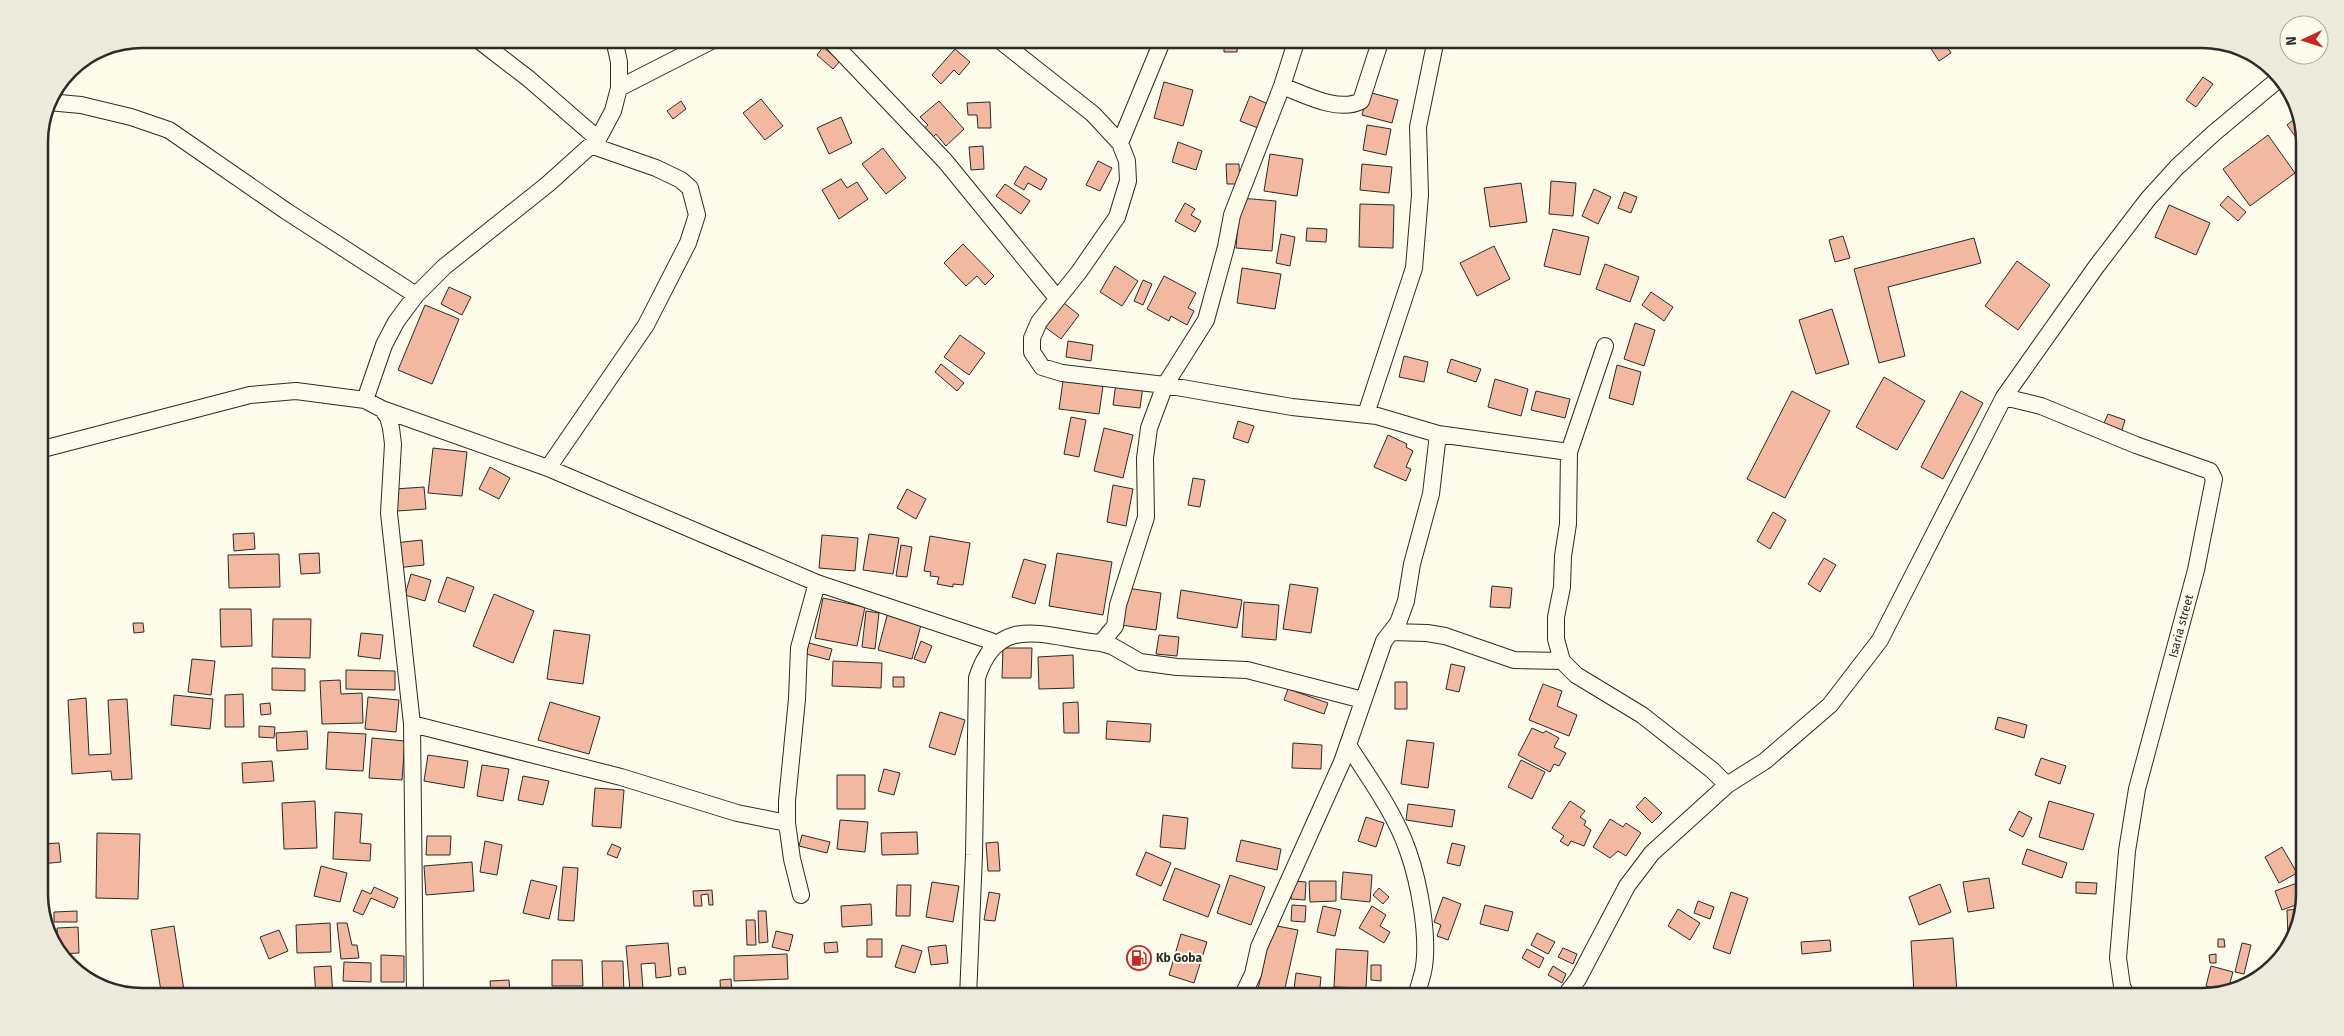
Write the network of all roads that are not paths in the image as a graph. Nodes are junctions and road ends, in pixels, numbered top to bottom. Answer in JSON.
{"nodes":[{"id":1,"x":489,"y":48,"type":"edge"},
{"id":2,"x":616,"y":48,"type":"edge"},
{"id":3,"x":697,"y":48,"type":"edge"},
{"id":4,"x":838,"y":48,"type":"edge"},
{"id":5,"x":1009,"y":48,"type":"edge"},
{"id":6,"x":1159,"y":48,"type":"edge"},
{"id":7,"x":1293,"y":48,"type":"edge"},
{"id":8,"x":1378,"y":48,"type":"edge"},
{"id":9,"x":1434,"y":48,"type":"edge"},
{"id":10,"x":2275,"y":82,"type":"edge"},
{"id":11,"x":1282,"y":86,"type":"junction"},
{"id":12,"x":619,"y":88,"type":"junction"},
{"id":13,"x":56,"y":103,"type":"edge"},
{"id":14,"x":595,"y":143,"type":"junction"},
{"id":15,"x":1120,"y":143,"type":"junction"},
{"id":16,"x":416,"y":295,"type":"junction"},
{"id":17,"x":1057,"y":298,"type":"junction"},
{"id":18,"x":1605,"y":346,"type":"dead end"},
{"id":19,"x":1165,"y":385,"type":"junction"},
{"id":20,"x":2004,"y":397,"type":"junction"},
{"id":21,"x":365,"y":400,"type":"junction"},
{"id":22,"x":382,"y":409,"type":"junction"},
{"id":23,"x":1366,"y":414,"type":"junction"},
{"id":24,"x":1438,"y":434,"type":"junction"},
{"id":25,"x":48,"y":448,"type":"edge"},
{"id":26,"x":1569,"y":452,"type":"junction"},
{"id":27,"x":548,"y":468,"type":"junction"},
{"id":28,"x":817,"y":583,"type":"junction"},
{"id":29,"x":1391,"y":632,"type":"junction"},
{"id":30,"x":1101,"y":643,"type":"junction"},
{"id":31,"x":991,"y":649,"type":"junction"},
{"id":32,"x":1562,"y":660,"type":"junction"},
{"id":33,"x":1363,"y":700,"type":"junction"},
{"id":34,"x":412,"y":724,"type":"junction"},
{"id":35,"x":1348,"y":745,"type":"junction"},
{"id":36,"x":1727,"y":785,"type":"junction"},
{"id":37,"x":787,"y":824,"type":"junction"},
{"id":38,"x":801,"y":895,"type":"dead end"},
{"id":39,"x":415,"y":988,"type":"edge"},
{"id":40,"x":968,"y":988,"type":"edge"},
{"id":41,"x":1246,"y":988,"type":"edge"},
{"id":42,"x":1419,"y":988,"type":"edge"},
{"id":43,"x":1571,"y":988,"type":"edge"},
{"id":44,"x":2123,"y":988,"type":"edge"}],
"edges":[{"from":1,"to":14,"type":"street"},
{"from":2,"to":12,"type":"street"},
{"from":3,"to":12,"type":"street"},
{"from":4,"to":17,"type":"street"},
{"from":5,"to":15,"type":"street"},
{"from":6,"to":15,"type":"street"},
{"from":7,"to":11,"type":"street"},
{"from":8,"to":11,"type":"street"},
{"from":9,"to":23,"type":"street"},
{"from":10,"to":20,"type":"street"},
{"from":11,"to":19,"type":"street"},
{"from":12,"to":14,"type":"street"},
{"from":13,"to":16,"type":"street"},
{"from":14,"to":16,"type":"street"},
{"from":14,"to":27,"type":"street"},
{"from":15,"to":17,"type":"street"},
{"from":16,"to":21,"type":"street"},
{"from":17,"to":19,"type":"street"},
{"from":18,"to":26,"type":"street"},
{"from":19,"to":23,"type":"street"},
{"from":19,"to":30,"type":"street"},
{"from":20,"to":36,"type":"street"},
{"from":20,"to":44,"type":"street","name":"Isaria street"},
{"from":21,"to":22,"type":"street"},
{"from":21,"to":25,"type":"street"},
{"from":22,"to":27,"type":"street"},
{"from":22,"to":34,"type":"street"},
{"from":23,"to":24,"type":"street"},
{"from":24,"to":26,"type":"street"},
{"from":24,"to":29,"type":"street"},
{"from":26,"to":32,"type":"street"},
{"from":27,"to":28,"type":"street"},
{"from":28,"to":31,"type":"street"},
{"from":28,"to":37,"type":"street"},
{"from":29,"to":32,"type":"street"},
{"from":29,"to":33,"type":"street"},
{"from":30,"to":31,"type":"street"},
{"from":30,"to":33,"type":"street"},
{"from":31,"to":40,"type":"street"},
{"from":32,"to":36,"type":"street"},
{"from":33,"to":35,"type":"street"},
{"from":34,"to":37,"type":"street"},
{"from":34,"to":39,"type":"street"},
{"from":35,"to":41,"type":"street"},
{"from":35,"to":42,"type":"street"},
{"from":36,"to":43,"type":"street"},
{"from":37,"to":38,"type":"street"}]}
